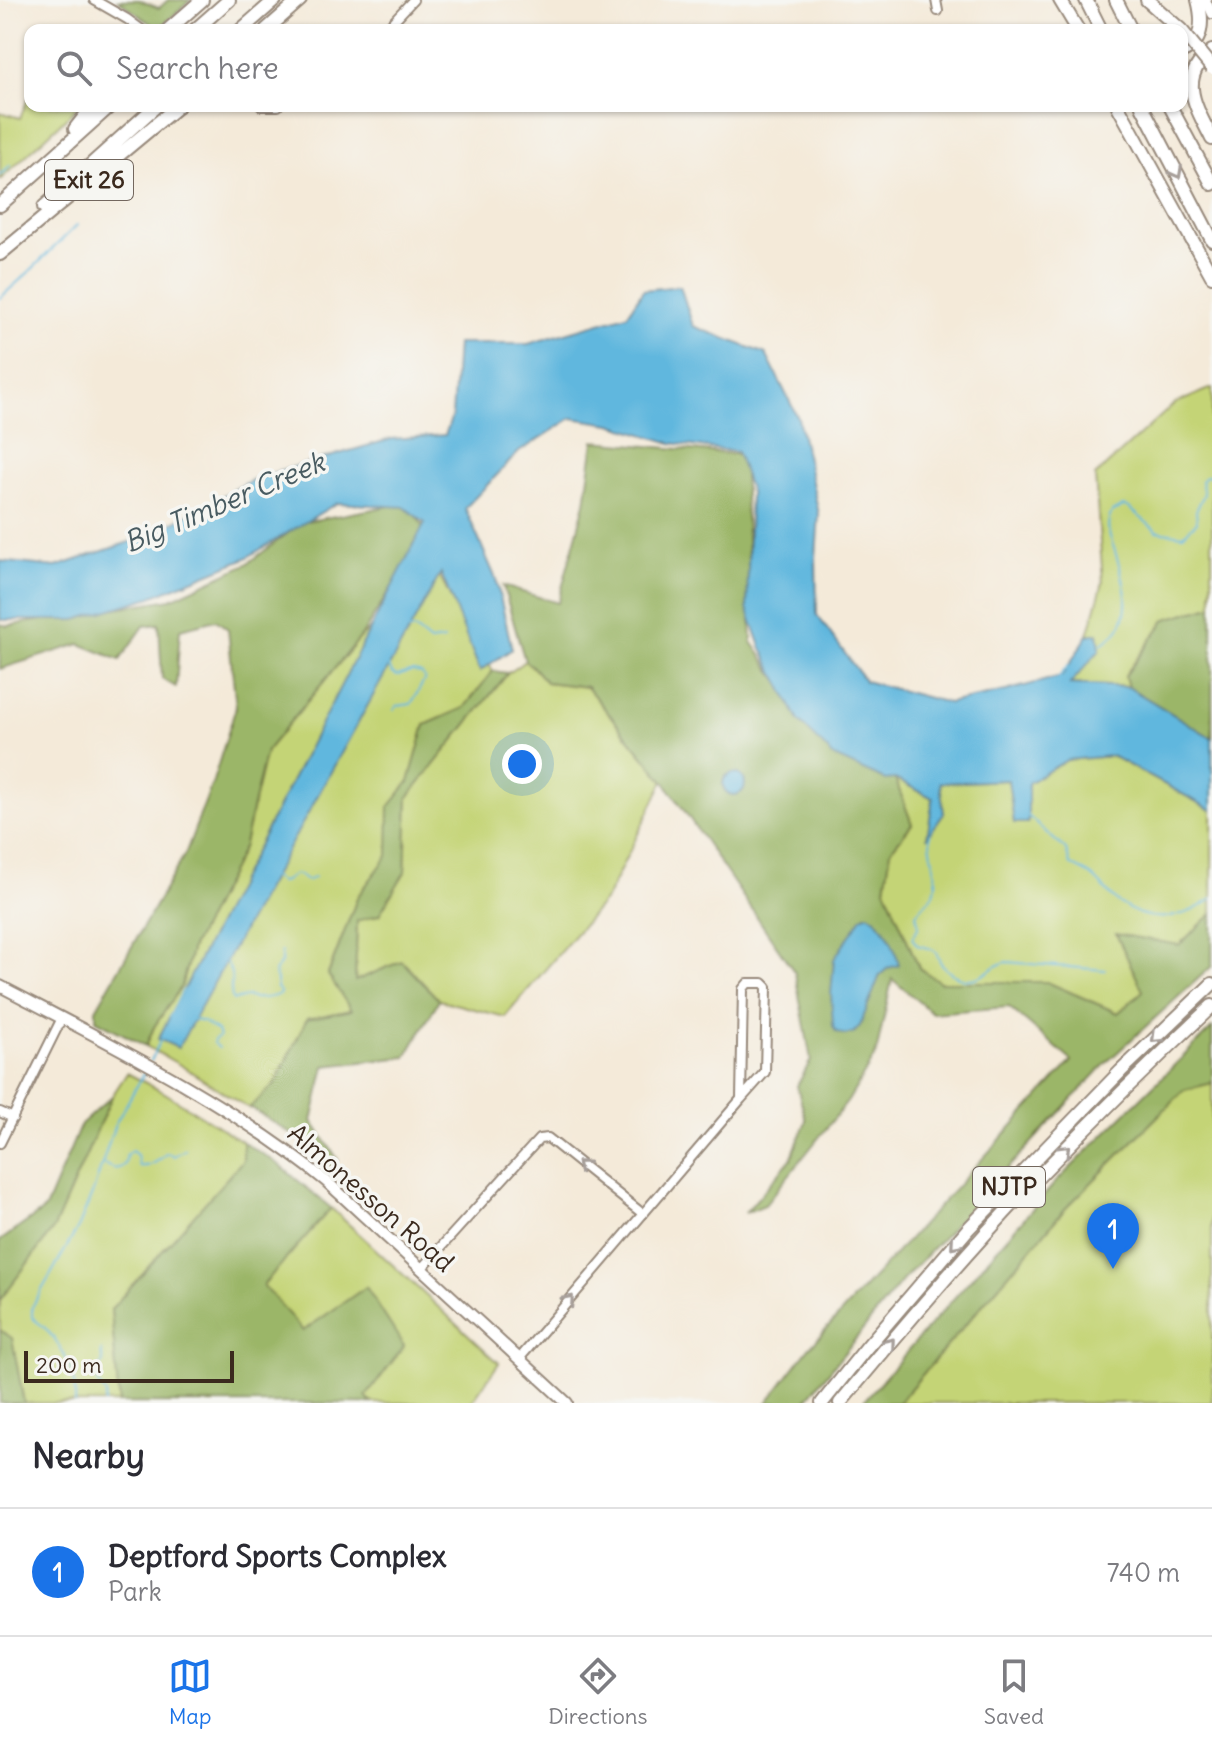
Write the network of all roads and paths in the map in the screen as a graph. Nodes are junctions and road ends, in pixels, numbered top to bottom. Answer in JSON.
{"nodes":[{"id":1,"x":94,"y":0,"type":"edge"},
{"id":2,"x":202,"y":0,"type":"edge"},
{"id":3,"x":229,"y":0,"type":"edge"},
{"id":4,"x":275,"y":0,"type":"edge"},
{"id":5,"x":300,"y":0,"type":"edge"},
{"id":6,"x":413,"y":0,"type":"edge"},
{"id":7,"x":936,"y":0,"type":"edge"},
{"id":8,"x":1060,"y":0,"type":"edge"},
{"id":9,"x":1086,"y":0,"type":"edge"},
{"id":10,"x":1147,"y":0,"type":"edge"},
{"id":11,"x":1198,"y":0,"type":"edge"},
{"id":12,"x":1206,"y":0,"type":"edge"},
{"id":13,"x":1117,"y":3,"type":"edge"},
{"id":14,"x":938,"y":11,"type":"dead end"},
{"id":15,"x":1212,"y":14,"type":"edge"},
{"id":16,"x":134,"y":24,"type":"edge"},
{"id":17,"x":175,"y":24,"type":"edge"},
{"id":18,"x":202,"y":24,"type":"edge"},
{"id":19,"x":248,"y":24,"type":"edge"},
{"id":20,"x":273,"y":24,"type":"edge"},
{"id":21,"x":391,"y":24,"type":"edge"},
{"id":22,"x":1074,"y":24,"type":"edge"},
{"id":23,"x":1098,"y":24,"type":"edge"},
{"id":24,"x":1128,"y":24,"type":"edge"},
{"id":25,"x":1136,"y":24,"type":"edge"},
{"id":26,"x":1175,"y":24,"type":"edge"},
{"id":27,"x":1188,"y":38,"type":"edge"},
{"id":28,"x":1212,"y":39,"type":"edge"},
{"id":29,"x":1188,"y":48,"type":"edge"},
{"id":30,"x":1188,"y":49,"type":"edge"},
{"id":31,"x":1212,"y":51,"type":"edge"},
{"id":32,"x":1212,"y":60,"type":"edge"},
{"id":33,"x":1197,"y":66,"type":"junction"},
{"id":34,"x":1212,"y":68,"type":"edge"},
{"id":35,"x":88,"y":112,"type":"edge"},
{"id":36,"x":103,"y":112,"type":"edge"},
{"id":37,"x":149,"y":112,"type":"edge"},
{"id":38,"x":171,"y":112,"type":"edge"},
{"id":39,"x":1121,"y":112,"type":"edge"},
{"id":40,"x":1145,"y":112,"type":"edge"},
{"id":41,"x":1173,"y":112,"type":"edge"},
{"id":42,"x":1212,"y":139,"type":"edge"},
{"id":43,"x":35,"y":173,"type":"junction"},
{"id":44,"x":1212,"y":184,"type":"edge"},
{"id":45,"x":0,"y":205,"type":"edge"},
{"id":46,"x":1212,"y":240,"type":"edge"},
{"id":47,"x":0,"y":247,"type":"edge"},
{"id":48,"x":0,"y":254,"type":"edge"},
{"id":49,"x":1212,"y":276,"type":"edge"},
{"id":50,"x":1212,"y":984,"type":"edge"},
{"id":51,"x":0,"y":986,"type":"edge"},
{"id":52,"x":1212,"y":1006,"type":"edge"},
{"id":53,"x":62,"y":1018,"type":"junction"},
{"id":54,"x":741,"y":1099,"type":"junction"},
{"id":55,"x":0,"y":1112,"type":"edge"},
{"id":56,"x":13,"y":1118,"type":"junction"},
{"id":57,"x":0,"y":1143,"type":"edge"},
{"id":58,"x":643,"y":1214,"type":"junction"},
{"id":59,"x":421,"y":1269,"type":"junction"},
{"id":60,"x":519,"y":1359,"type":"junction"},
{"id":61,"x":567,"y":1403,"type":"edge"},
{"id":62,"x":822,"y":1403,"type":"edge"},
{"id":63,"x":840,"y":1403,"type":"edge"}],
"edges":[{"from":1,"to":16,"type":"street"},
{"from":2,"to":17,"type":"highway"},
{"from":3,"to":18,"type":"highway"},
{"from":4,"to":19,"type":"highway"},
{"from":5,"to":20,"type":"highway"},
{"from":6,"to":21,"type":"street"},
{"from":7,"to":14,"type":"street"},
{"from":8,"to":22,"type":"highway"},
{"from":9,"to":23,"type":"highway"},
{"from":10,"to":26,"type":"highway"},
{"from":11,"to":29,"type":"highway"},
{"from":12,"to":15,"type":"street"},
{"from":13,"to":24,"type":"highway"},
{"from":13,"to":25,"type":"highway"},
{"from":27,"to":34,"type":"highway","bridge":true},
{"from":28,"to":30,"type":"highway"},
{"from":31,"to":33,"type":"highway"},
{"from":32,"to":33,"type":"highway"},
{"from":33,"to":42,"type":"highway"},
{"from":35,"to":43,"type":"highway"},
{"from":36,"to":43,"type":"highway"},
{"from":37,"to":47,"type":"highway"},
{"from":38,"to":48,"type":"highway","number":"Exit 26"},
{"from":39,"to":49,"type":"highway"},
{"from":40,"to":46,"type":"highway","one_way":true},
{"from":41,"to":44,"type":"highway"},
{"from":43,"to":45,"type":"highway"},
{"from":50,"to":62,"type":"highway","number":"NJTP","one_way":true},
{"from":51,"to":53,"type":"main road","name":"Almonesson Road"},
{"from":63,"to":52,"type":"highway","number":"NJTP","one_way":true},
{"from":53,"to":56,"type":"street"},
{"from":53,"to":59,"type":"main road","name":"Almonesson Road"},
{"from":54,"to":54,"type":"street"},
{"from":54,"to":58,"type":"street"},
{"from":55,"to":56,"type":"street"},
{"from":56,"to":57,"type":"street"},
{"from":58,"to":59,"type":"street","one_way":true},
{"from":60,"to":58,"type":"street","one_way":true},
{"from":59,"to":60,"type":"main road","name":"Almonesson Road"},
{"from":60,"to":61,"type":"main road","name":"Almonesson Road"}]}
